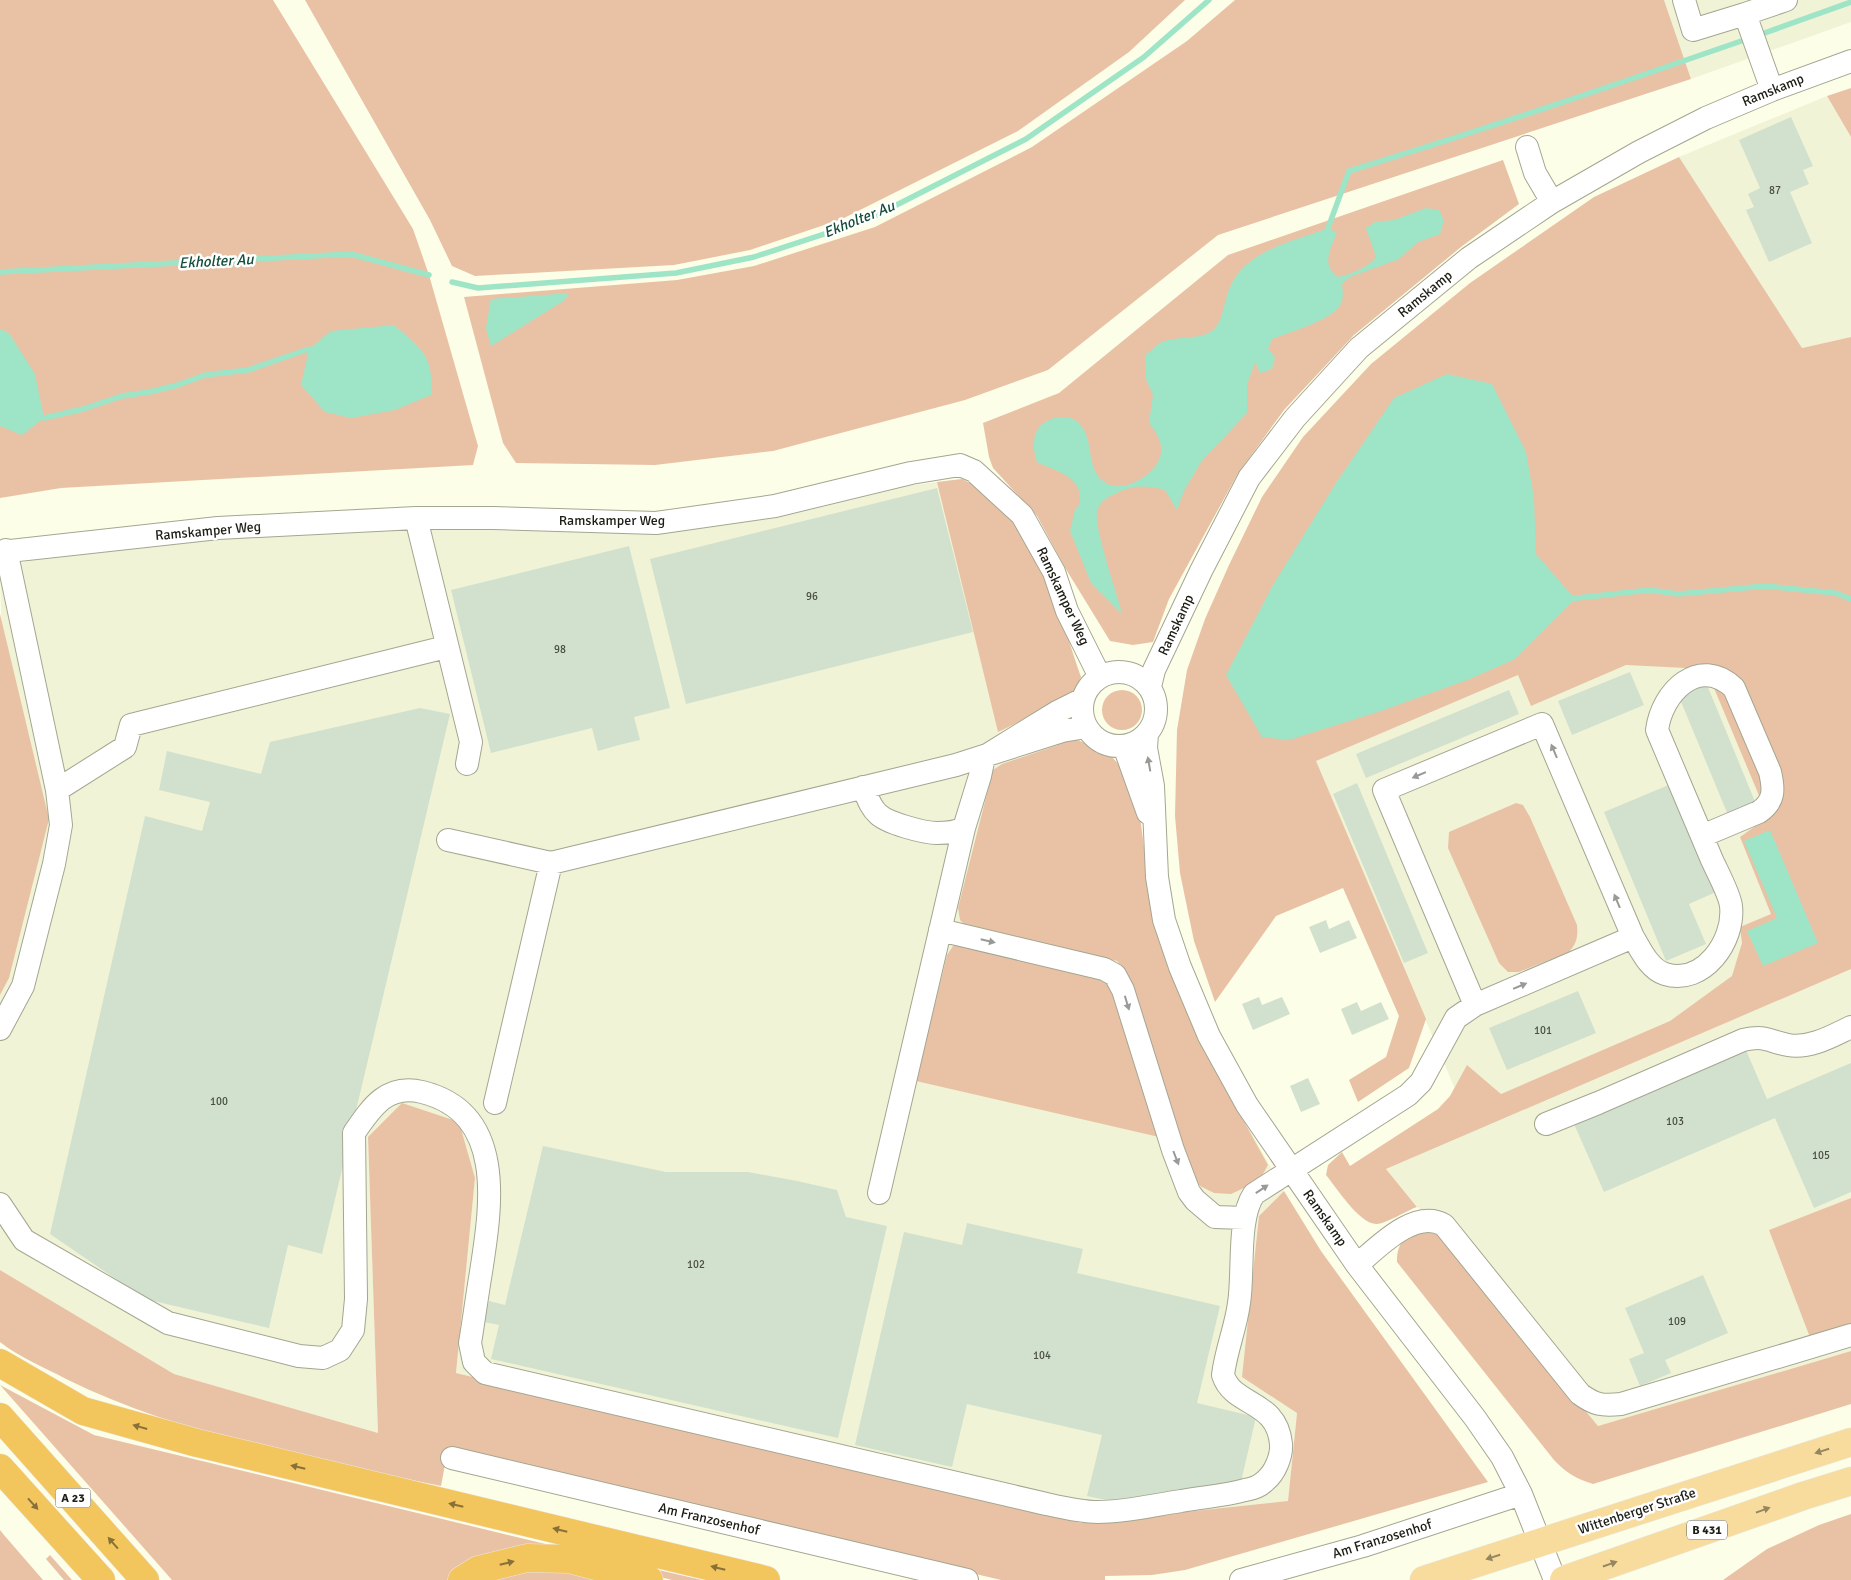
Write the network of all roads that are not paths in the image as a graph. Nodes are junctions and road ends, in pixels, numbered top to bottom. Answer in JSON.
{"nodes":[{"id":1,"x":1684,"y":0,"type":"edge"},
{"id":2,"x":1786,"y":0,"type":"edge"},
{"id":3,"x":1748,"y":21,"type":"junction"},
{"id":4,"x":1851,"y":61,"type":"edge"},
{"id":5,"x":1772,"y":90,"type":"junction"},
{"id":6,"x":1527,"y":147,"type":"dead end"},
{"id":7,"x":1552,"y":202,"type":"junction"},
{"id":8,"x":416,"y":518,"type":"junction"},
{"id":9,"x":3,"y":551,"type":"edge"},
{"id":10,"x":446,"y":647,"type":"junction"},
{"id":11,"x":1100,"y":676,"type":"junction"},
{"id":12,"x":1150,"y":687,"type":"junction"},
{"id":13,"x":1083,"y":699,"type":"junction"},
{"id":14,"x":1086,"y":727,"type":"junction"},
{"id":15,"x":1147,"y":734,"type":"junction"},
{"id":16,"x":1124,"y":746,"type":"junction"},
{"id":17,"x":984,"y":757,"type":"junction"},
{"id":18,"x":467,"y":764,"type":"dead end"},
{"id":19,"x":863,"y":787,"type":"junction"},
{"id":20,"x":57,"y":790,"type":"junction"},
{"id":21,"x":964,"y":828,"type":"junction"},
{"id":22,"x":1155,"y":829,"type":"junction"},
{"id":23,"x":1702,"y":836,"type":"junction"},
{"id":24,"x":448,"y":840,"type":"dead end"},
{"id":25,"x":551,"y":863,"type":"junction"},
{"id":26,"x":940,"y":930,"type":"junction"},
{"id":27,"x":1633,"y":937,"type":"junction"},
{"id":28,"x":1475,"y":1006,"type":"junction"},
{"id":29,"x":1851,"y":1027,"type":"edge"},
{"id":30,"x":0,"y":1029,"type":"edge"},
{"id":31,"x":495,"y":1103,"type":"dead end"},
{"id":32,"x":1546,"y":1124,"type":"dead end"},
{"id":33,"x":1292,"y":1170,"type":"junction"},
{"id":34,"x":879,"y":1193,"type":"dead end"},
{"id":35,"x":0,"y":1204,"type":"edge"},
{"id":36,"x":1245,"y":1218,"type":"junction"},
{"id":37,"x":1357,"y":1265,"type":"junction"},
{"id":38,"x":1851,"y":1335,"type":"edge"},
{"id":39,"x":0,"y":1363,"type":"edge"},
{"id":40,"x":0,"y":1416,"type":"edge"},
{"id":41,"x":1851,"y":1442,"type":"edge"},
{"id":42,"x":452,"y":1458,"type":"dead end"},
{"id":43,"x":0,"y":1468,"type":"edge"},
{"id":44,"x":1851,"y":1481,"type":"edge"},
{"id":45,"x":1521,"y":1494,"type":"junction"},
{"id":46,"x":1540,"y":1542,"type":"junction"},
{"id":47,"x":101,"y":1580,"type":"edge"},
{"id":48,"x":145,"y":1580,"type":"edge"},
{"id":49,"x":462,"y":1580,"type":"edge"},
{"id":50,"x":649,"y":1580,"type":"edge"},
{"id":51,"x":766,"y":1580,"type":"edge"},
{"id":52,"x":967,"y":1580,"type":"edge"},
{"id":53,"x":1241,"y":1580,"type":"edge"},
{"id":54,"x":1424,"y":1580,"type":"edge"},
{"id":55,"x":1555,"y":1580,"type":"edge"},
{"id":56,"x":1564,"y":1580,"type":"edge"}],
"edges":[{"from":1,"to":3,"type":"street"},
{"from":2,"to":3,"type":"street"},
{"from":3,"to":5,"type":"street"},
{"from":4,"to":5,"type":"street","name":"Ramskamp"},
{"from":5,"to":7,"type":"street","name":"Ramskamp"},
{"from":6,"to":7,"type":"street"},
{"from":7,"to":12,"type":"street","name":"Ramskamp"},
{"from":8,"to":9,"type":"street","name":"Ramskamper Weg"},
{"from":8,"to":10,"type":"street"},
{"from":8,"to":11,"type":"street","name":"Ramskamper Weg"},
{"from":9,"to":20,"type":"street"},
{"from":10,"to":18,"type":"street"},
{"from":10,"to":20,"type":"street"},
{"from":11,"to":12,"type":"street"},
{"from":11,"to":13,"type":"street"},
{"from":12,"to":15,"type":"street","name":"Ramskamp"},
{"from":13,"to":14,"type":"street"},
{"from":13,"to":17,"type":"street"},
{"from":14,"to":16,"type":"street"},
{"from":14,"to":17,"type":"street"},
{"from":15,"to":16,"type":"street"},
{"from":22,"to":15,"type":"street","name":"Ramskamp","one_way":true},
{"from":16,"to":22,"type":"street","name":"Ramskamp"},
{"from":17,"to":19,"type":"street"},
{"from":17,"to":21,"type":"street"},
{"from":19,"to":21,"type":"street"},
{"from":19,"to":25,"type":"street"},
{"from":20,"to":30,"type":"street"},
{"from":21,"to":26,"type":"street"},
{"from":22,"to":33,"type":"street","name":"Ramskamp"},
{"from":23,"to":23,"type":"street"},
{"from":23,"to":27,"type":"street"},
{"from":24,"to":25,"type":"street"},
{"from":25,"to":31,"type":"street"},
{"from":26,"to":34,"type":"street"},
{"from":26,"to":36,"type":"street","one_way":true},
{"from":28,"to":27,"type":"street","one_way":true},
{"from":27,"to":28,"type":"street","one_way":true},
{"from":28,"to":33,"type":"street"},
{"from":29,"to":32,"type":"street"},
{"from":36,"to":33,"type":"street","one_way":true},
{"from":33,"to":37,"type":"street","name":"Ramskamp"},
{"from":35,"to":36,"type":"street"},
{"from":37,"to":38,"type":"street"},
{"from":37,"to":45,"type":"street","name":"Ramskamp"},
{"from":51,"to":39,"type":"highway","one_way":true},
{"from":48,"to":40,"type":"highway","number":"A 23","one_way":true},
{"from":41,"to":46,"type":"main road","name":"Wittenberger Straße","one_way":true},
{"from":42,"to":52,"type":"street","name":"Am Franzosenhof"},
{"from":43,"to":47,"type":"highway","number":"A 23","one_way":true},
{"from":56,"to":44,"type":"main road","number":"B 431","one_way":true},
{"from":45,"to":46,"type":"street","name":"Ramskamp"},
{"from":45,"to":53,"type":"street","name":"Am Franzosenhof"},
{"from":46,"to":54,"type":"main road","name":"Wittenberger Straße","one_way":true},
{"from":46,"to":55,"type":"street","name":"Ramskamp"},
{"from":49,"to":50,"type":"highway","one_way":true}]}
